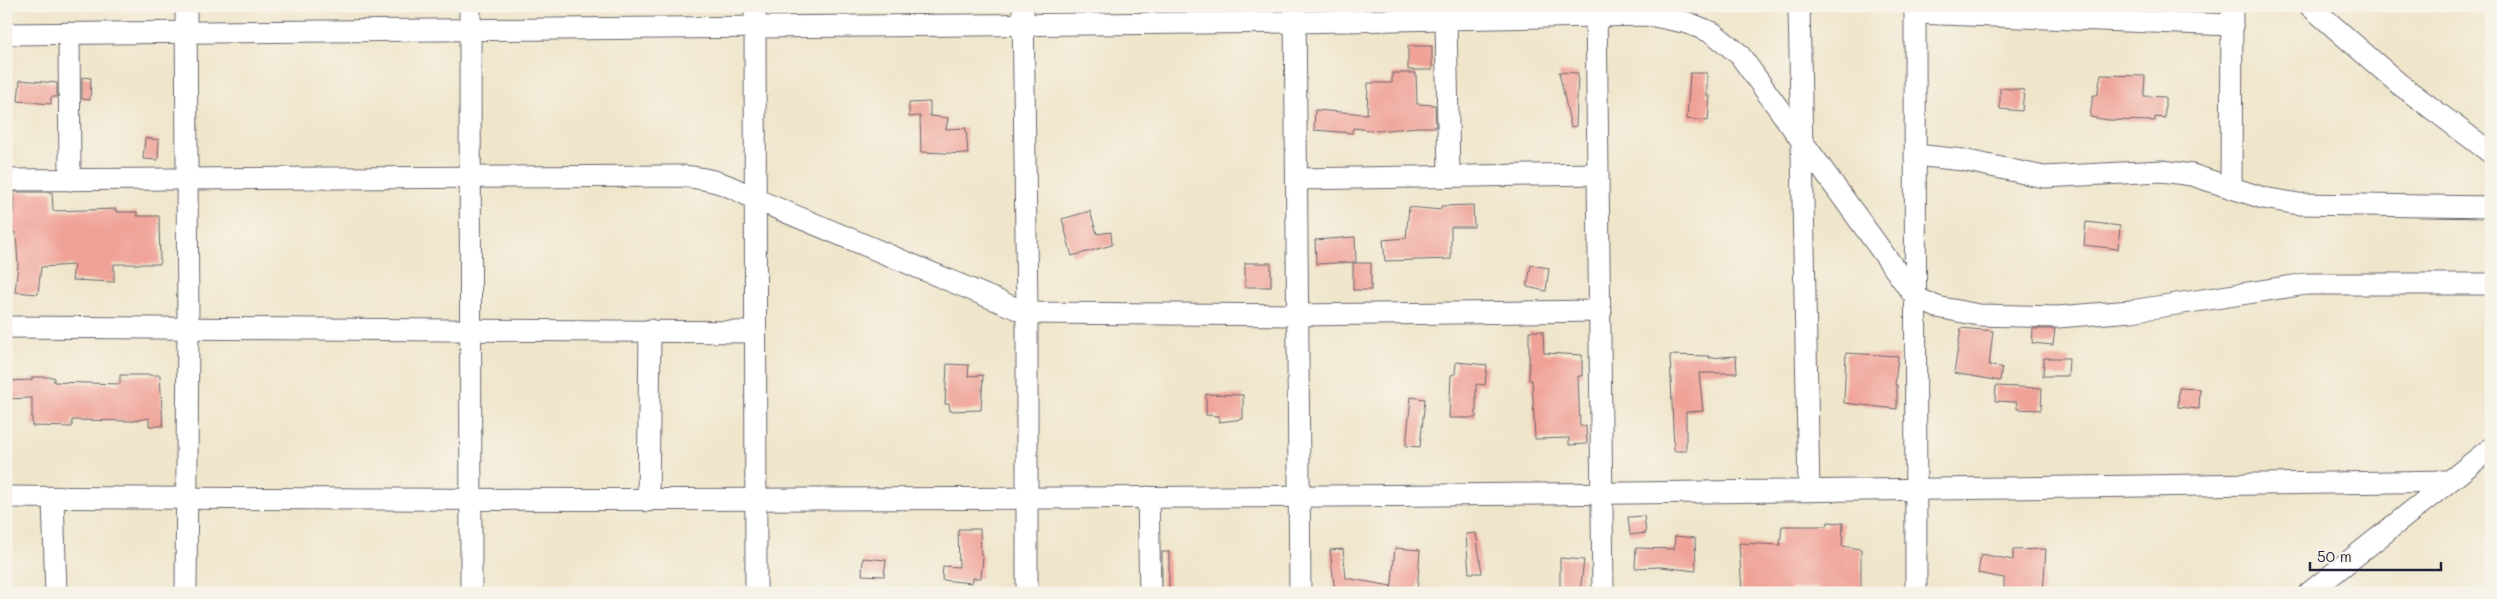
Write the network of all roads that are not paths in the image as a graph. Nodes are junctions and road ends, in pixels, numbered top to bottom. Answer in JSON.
{"nodes":[{"id":1,"x":186,"y":6,"type":"edge"},
{"id":2,"x":470,"y":6,"type":"edge"},
{"id":3,"x":1800,"y":6,"type":"edge"},
{"id":4,"x":2310,"y":6,"type":"edge"},
{"id":5,"x":1915,"y":10,"type":"edge"},
{"id":6,"x":1596,"y":12,"type":"edge"},
{"id":7,"x":1386,"y":13,"type":"edge"},
{"id":8,"x":1486,"y":13,"type":"edge"},
{"id":9,"x":1295,"y":14,"type":"edge"},
{"id":10,"x":1022,"y":15,"type":"edge"},
{"id":11,"x":1127,"y":15,"type":"edge"},
{"id":12,"x":2232,"y":15,"type":"edge"},
{"id":13,"x":755,"y":16,"type":"edge"},
{"id":14,"x":1446,"y":20,"type":"junction"},
{"id":15,"x":470,"y":29,"type":"junction"},
{"id":16,"x":186,"y":32,"type":"junction"},
{"id":17,"x":69,"y":33,"type":"junction"},
{"id":18,"x":6,"y":34,"type":"edge"},
{"id":19,"x":1801,"y":140,"type":"junction"},
{"id":20,"x":2491,"y":153,"type":"edge"},
{"id":21,"x":1915,"y":155,"type":"junction"},
{"id":22,"x":1598,"y":174,"type":"junction"},
{"id":23,"x":1449,"y":176,"type":"junction"},
{"id":24,"x":470,"y":178,"type":"junction"},
{"id":25,"x":186,"y":179,"type":"junction"},
{"id":26,"x":1297,"y":179,"type":"junction"},
{"id":27,"x":6,"y":180,"type":"edge"},
{"id":28,"x":70,"y":180,"type":"junction"},
{"id":29,"x":2231,"y":188,"type":"junction"},
{"id":30,"x":755,"y":199,"type":"junction"},
{"id":31,"x":2491,"y":207,"type":"edge"},
{"id":32,"x":2491,"y":284,"type":"edge"},
{"id":33,"x":1915,"y":297,"type":"junction"},
{"id":34,"x":1601,"y":311,"type":"junction"},
{"id":35,"x":1027,"y":313,"type":"junction"},
{"id":36,"x":1298,"y":315,"type":"junction"},
{"id":37,"x":6,"y":327,"type":"edge"},
{"id":38,"x":188,"y":330,"type":"junction"},
{"id":39,"x":470,"y":330,"type":"junction"},
{"id":40,"x":650,"y":330,"type":"junction"},
{"id":41,"x":755,"y":332,"type":"junction"},
{"id":42,"x":2491,"y":448,"type":"edge"},
{"id":43,"x":2447,"y":481,"type":"junction"},
{"id":44,"x":1915,"y":489,"type":"junction"},
{"id":45,"x":1808,"y":490,"type":"junction"},
{"id":46,"x":1601,"y":492,"type":"junction"},
{"id":47,"x":1299,"y":495,"type":"junction"},
{"id":48,"x":6,"y":497,"type":"edge"},
{"id":49,"x":186,"y":497,"type":"junction"},
{"id":50,"x":1148,"y":497,"type":"junction"},
{"id":51,"x":53,"y":498,"type":"junction"},
{"id":52,"x":1026,"y":498,"type":"junction"},
{"id":53,"x":470,"y":501,"type":"junction"},
{"id":54,"x":648,"y":501,"type":"junction"},
{"id":55,"x":754,"y":501,"type":"junction"},
{"id":56,"x":56,"y":593,"type":"edge"},
{"id":57,"x":186,"y":593,"type":"edge"},
{"id":58,"x":471,"y":593,"type":"edge"},
{"id":59,"x":756,"y":593,"type":"edge"},
{"id":60,"x":1027,"y":593,"type":"edge"},
{"id":61,"x":1150,"y":593,"type":"edge"},
{"id":62,"x":1300,"y":593,"type":"edge"},
{"id":63,"x":1603,"y":593,"type":"edge"},
{"id":64,"x":1916,"y":593,"type":"edge"},
{"id":65,"x":2309,"y":593,"type":"edge"}],
"edges":[{"from":1,"to":16,"type":"street"},
{"from":2,"to":15,"type":"street"},
{"from":3,"to":19,"type":"street"},
{"from":4,"to":20,"type":"street"},
{"from":5,"to":12,"type":"street"},
{"from":5,"to":21,"type":"street"},
{"from":6,"to":8,"type":"street"},
{"from":6,"to":19,"type":"street"},
{"from":6,"to":22,"type":"street"},
{"from":7,"to":9,"type":"street"},
{"from":7,"to":14,"type":"street"},
{"from":8,"to":14,"type":"street"},
{"from":9,"to":11,"type":"street"},
{"from":9,"to":26,"type":"street"},
{"from":10,"to":11,"type":"street"},
{"from":10,"to":13,"type":"street"},
{"from":10,"to":35,"type":"street"},
{"from":12,"to":29,"type":"street"},
{"from":13,"to":15,"type":"street"},
{"from":13,"to":30,"type":"street"},
{"from":14,"to":23,"type":"street"},
{"from":15,"to":16,"type":"street"},
{"from":15,"to":24,"type":"street"},
{"from":16,"to":17,"type":"street"},
{"from":16,"to":25,"type":"street"},
{"from":17,"to":18,"type":"street"},
{"from":17,"to":28,"type":"street"},
{"from":19,"to":33,"type":"street"},
{"from":19,"to":45,"type":"street"},
{"from":21,"to":29,"type":"street"},
{"from":21,"to":33,"type":"street"},
{"from":22,"to":23,"type":"street"},
{"from":22,"to":34,"type":"street"},
{"from":23,"to":26,"type":"street"},
{"from":24,"to":25,"type":"street"},
{"from":24,"to":30,"type":"street"},
{"from":24,"to":39,"type":"street"},
{"from":25,"to":28,"type":"street"},
{"from":25,"to":38,"type":"street"},
{"from":26,"to":36,"type":"street"},
{"from":27,"to":28,"type":"street"},
{"from":29,"to":31,"type":"street"},
{"from":30,"to":35,"type":"street"},
{"from":30,"to":41,"type":"street"},
{"from":32,"to":33,"type":"street"},
{"from":33,"to":44,"type":"street"},
{"from":34,"to":36,"type":"street"},
{"from":34,"to":46,"type":"street"},
{"from":35,"to":36,"type":"street"},
{"from":35,"to":52,"type":"street"},
{"from":36,"to":47,"type":"street"},
{"from":37,"to":38,"type":"street"},
{"from":38,"to":39,"type":"street"},
{"from":38,"to":49,"type":"street"},
{"from":39,"to":40,"type":"street"},
{"from":39,"to":53,"type":"street"},
{"from":40,"to":41,"type":"street"},
{"from":40,"to":54,"type":"street"},
{"from":41,"to":55,"type":"street"},
{"from":42,"to":43,"type":"street"},
{"from":43,"to":44,"type":"street"},
{"from":43,"to":65,"type":"street"},
{"from":44,"to":45,"type":"street"},
{"from":44,"to":64,"type":"street"},
{"from":45,"to":46,"type":"street"},
{"from":46,"to":47,"type":"street"},
{"from":46,"to":63,"type":"street"},
{"from":47,"to":50,"type":"street"},
{"from":47,"to":62,"type":"street"},
{"from":48,"to":51,"type":"street"},
{"from":49,"to":51,"type":"street"},
{"from":49,"to":53,"type":"street"},
{"from":49,"to":57,"type":"street"},
{"from":50,"to":52,"type":"street"},
{"from":50,"to":61,"type":"street"},
{"from":51,"to":56,"type":"street"},
{"from":52,"to":55,"type":"street"},
{"from":52,"to":60,"type":"street"},
{"from":53,"to":54,"type":"street"},
{"from":53,"to":58,"type":"street"},
{"from":54,"to":55,"type":"street"},
{"from":55,"to":59,"type":"street"}]}
